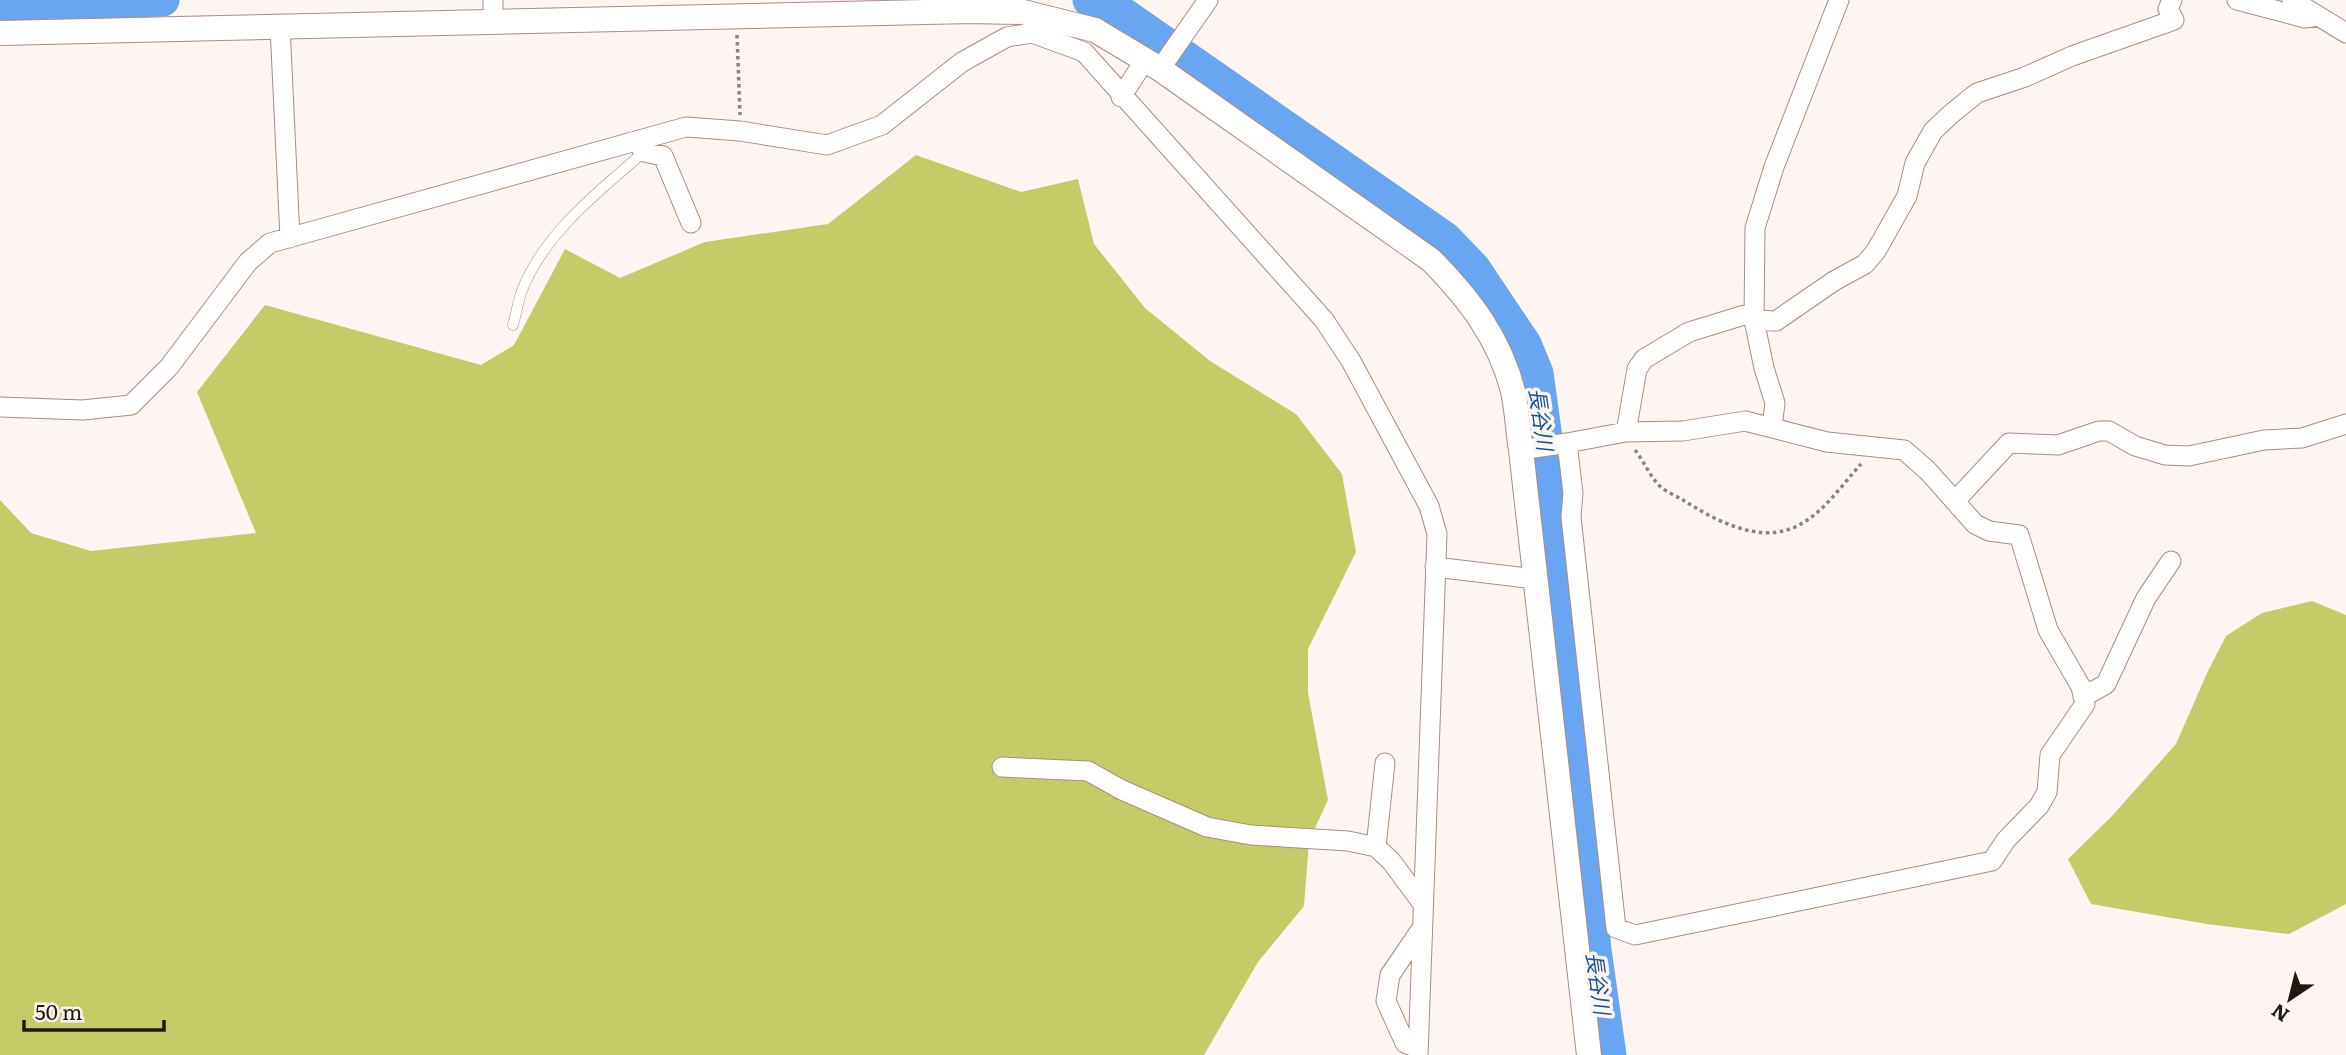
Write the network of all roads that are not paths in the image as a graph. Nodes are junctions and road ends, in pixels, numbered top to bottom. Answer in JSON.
{"nodes":[{"id":1,"x":1209,"y":0,"type":"edge"},
{"id":2,"x":1839,"y":0,"type":"edge"},
{"id":3,"x":2172,"y":0,"type":"edge"},
{"id":4,"x":2237,"y":0,"type":"edge"},
{"id":5,"x":2292,"y":0,"type":"edge"},
{"id":6,"x":493,"y":11,"type":"edge"},
{"id":7,"x":2318,"y":16,"type":"junction"},
{"id":8,"x":280,"y":26,"type":"junction"},
{"id":9,"x":0,"y":33,"type":"edge"},
{"id":10,"x":2346,"y":33,"type":"edge"},
{"id":11,"x":1153,"y":65,"type":"junction"},
{"id":12,"x":1121,"y":97,"type":"junction"},
{"id":13,"x":640,"y":146,"type":"junction"},
{"id":14,"x":691,"y":223,"type":"dead end"},
{"id":15,"x":290,"y":238,"type":"junction"},
{"id":16,"x":1754,"y":316,"type":"junction"},
{"id":17,"x":513,"y":325,"type":"dead end"},
{"id":18,"x":0,"y":407,"type":"edge"},
{"id":19,"x":2346,"y":424,"type":"edge"},
{"id":20,"x":1772,"y":427,"type":"junction"},
{"id":21,"x":1622,"y":433,"type":"junction"},
{"id":22,"x":1567,"y":443,"type":"junction"},
{"id":23,"x":1521,"y":450,"type":"junction"},
{"id":24,"x":1955,"y":501,"type":"junction"},
{"id":25,"x":2171,"y":561,"type":"dead end"},
{"id":26,"x":1435,"y":567,"type":"junction"},
{"id":27,"x":1535,"y":579,"type":"junction"},
{"id":28,"x":2083,"y":697,"type":"junction"},
{"id":29,"x":1385,"y":763,"type":"dead end"},
{"id":30,"x":1002,"y":767,"type":"dead end"},
{"id":31,"x":1376,"y":847,"type":"junction"},
{"id":32,"x":1423,"y":904,"type":"junction"},
{"id":33,"x":1422,"y":928,"type":"junction"},
{"id":34,"x":1418,"y":1051,"type":"edge"},
{"id":35,"x":1589,"y":1055,"type":"edge"}],
"edges":[{"from":1,"to":11,"type":"street"},
{"from":2,"to":16,"type":"street"},
{"from":3,"to":16,"type":"street"},
{"from":4,"to":7,"type":"street"},
{"from":5,"to":7,"type":"street"},
{"from":6,"to":8,"type":"street"},
{"from":6,"to":11,"type":"street"},
{"from":7,"to":10,"type":"street"},
{"from":8,"to":9,"type":"street"},
{"from":8,"to":15,"type":"street"},
{"from":11,"to":12,"type":"street"},
{"from":11,"to":23,"type":"street"},
{"from":12,"to":13,"type":"street"},
{"from":12,"to":26,"type":"street"},
{"from":13,"to":14,"type":"street"},
{"from":13,"to":15,"type":"street"},
{"from":13,"to":17,"type":"lane"},
{"from":15,"to":18,"type":"street"},
{"from":16,"to":20,"type":"street"},
{"from":16,"to":21,"type":"street"},
{"from":19,"to":24,"type":"street"},
{"from":20,"to":21,"type":"street"},
{"from":20,"to":24,"type":"street"},
{"from":21,"to":22,"type":"street"},
{"from":22,"to":23,"type":"street"},
{"from":22,"to":28,"type":"street"},
{"from":23,"to":27,"type":"street"},
{"from":24,"to":28,"type":"street"},
{"from":25,"to":28,"type":"street"},
{"from":26,"to":27,"type":"street"},
{"from":26,"to":32,"type":"street"},
{"from":27,"to":35,"type":"street"},
{"from":29,"to":31,"type":"street"},
{"from":30,"to":31,"type":"street"},
{"from":31,"to":32,"type":"street"},
{"from":32,"to":33,"type":"street"},
{"from":33,"to":34,"type":"street"},
{"from":33,"to":34,"type":"street"}]}
